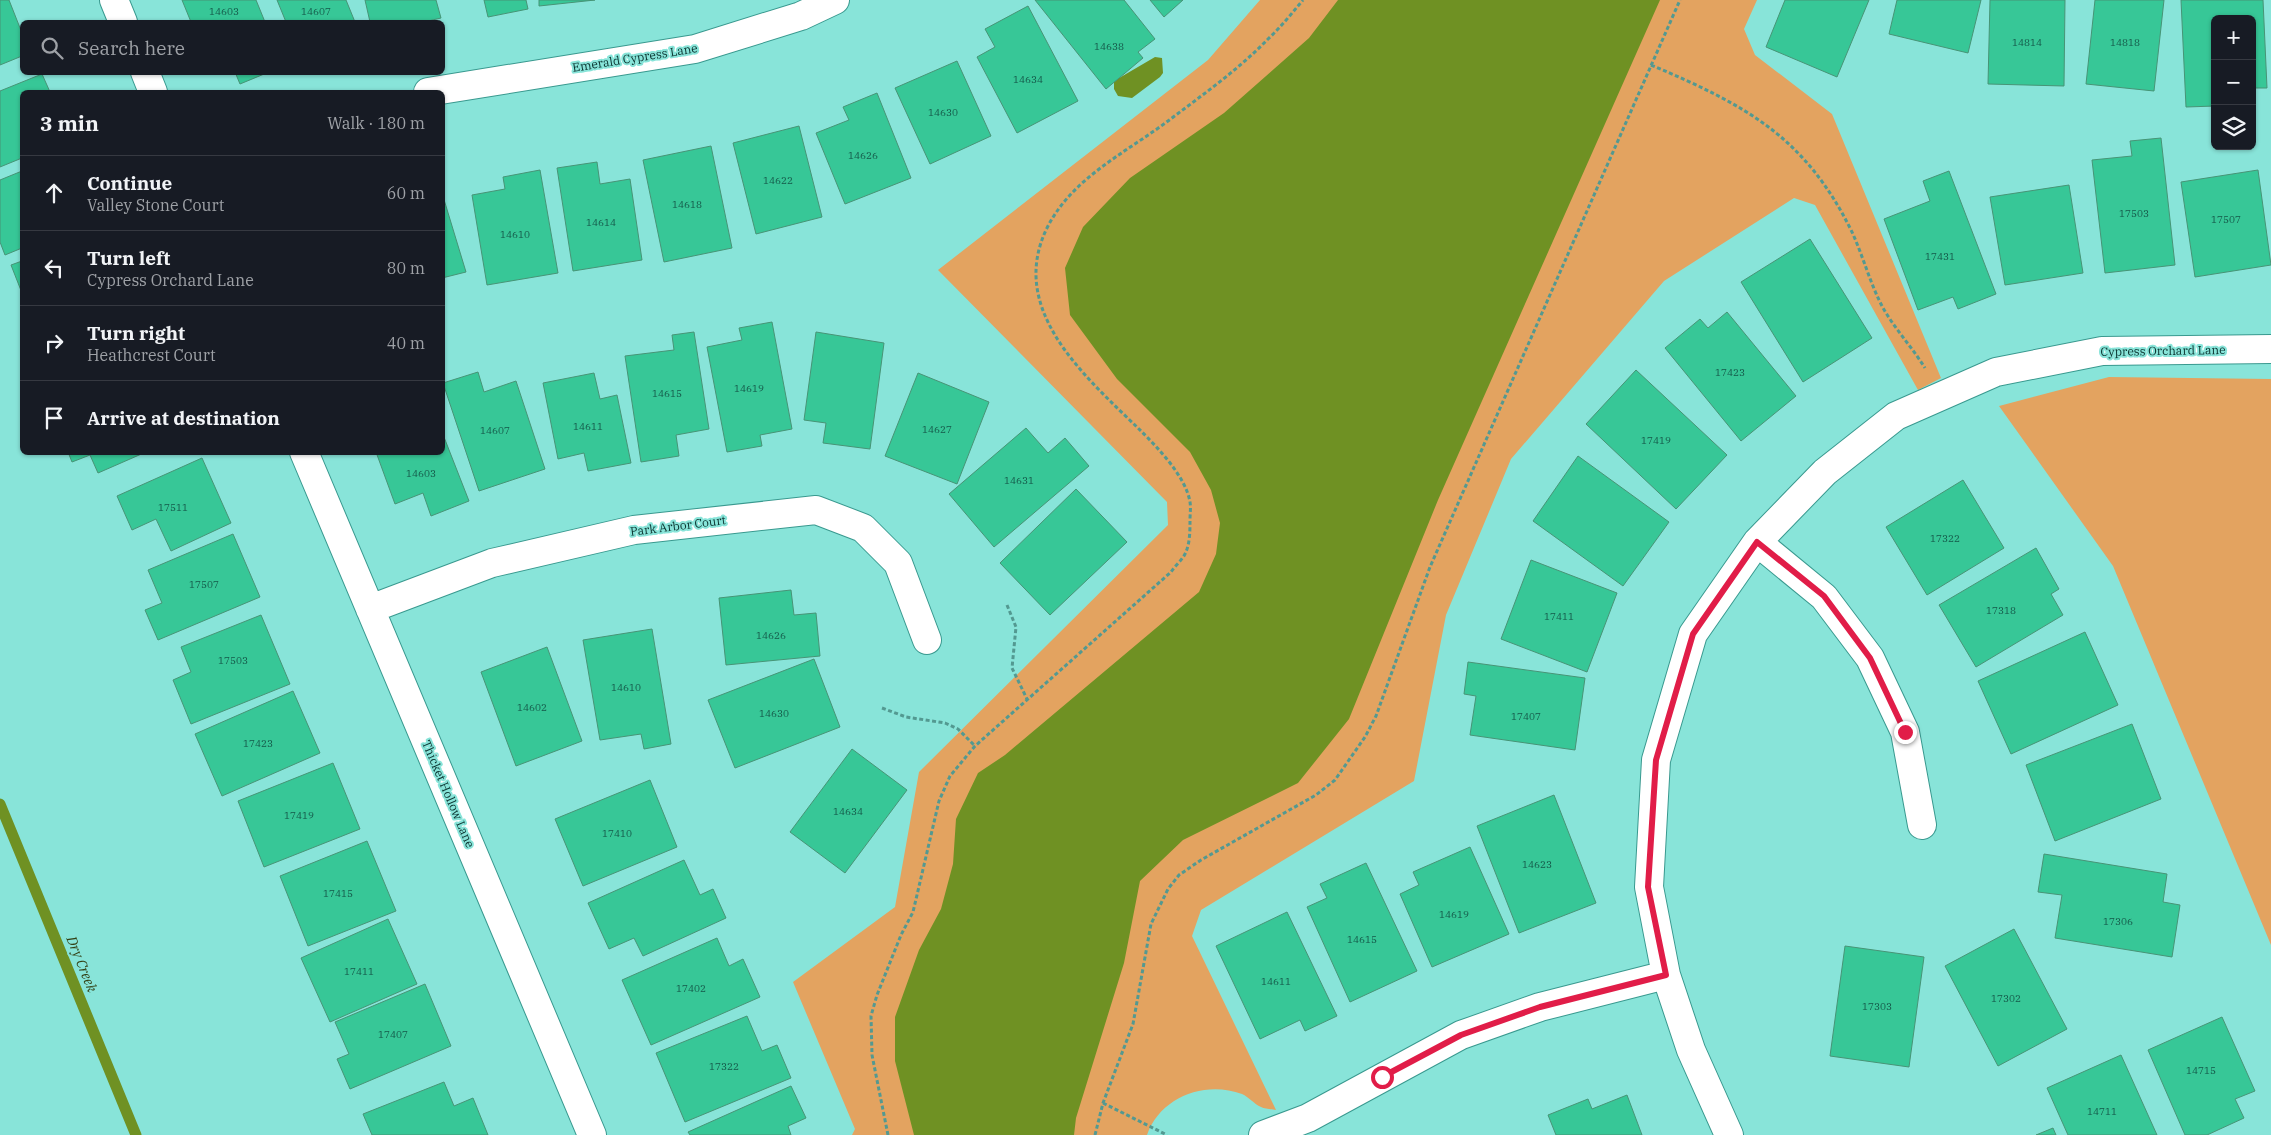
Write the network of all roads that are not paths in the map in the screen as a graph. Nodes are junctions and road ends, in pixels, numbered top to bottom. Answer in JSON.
{"nodes":[{"id":1,"x":114,"y":0,"type":"edge"},
{"id":2,"x":835,"y":0,"type":"edge"},
{"id":3,"x":122,"y":20,"type":"edge"},
{"id":4,"x":146,"y":75,"type":"edge"},
{"id":5,"x":152,"y":90,"type":"edge"},
{"id":6,"x":440,"y":90,"type":"edge"},
{"id":7,"x":2271,"y":349,"type":"edge"},
{"id":8,"x":305,"y":455,"type":"edge"},
{"id":9,"x":1757,"y":542,"type":"junction"},
{"id":10,"x":370,"y":609,"type":"junction"},
{"id":11,"x":927,"y":640,"type":"dead end"},
{"id":12,"x":1922,"y":825,"type":"dead end"},
{"id":13,"x":1666,"y":975,"type":"junction"},
{"id":14,"x":592,"y":1135,"type":"edge"},
{"id":15,"x":1263,"y":1135,"type":"edge"},
{"id":16,"x":1729,"y":1135,"type":"edge"}],
"edges":[{"from":1,"to":3,"type":"street"},
{"from":2,"to":6,"type":"street","name":"Emerald Cypress Lane"},
{"from":4,"to":5,"type":"street"},
{"from":7,"to":9,"type":"street","name":"Cypress Orchard Lane"},
{"from":8,"to":10,"type":"street","name":"Thicket Hollow Lane"},
{"from":9,"to":12,"type":"street"},
{"from":9,"to":13,"type":"street","name":"Cypress Orchard Lane"},
{"from":10,"to":11,"type":"street","name":"Park Arbor Court"},
{"from":10,"to":14,"type":"street","name":"Thicket Hollow Lane"},
{"from":13,"to":15,"type":"street"},
{"from":13,"to":16,"type":"street","name":"Cypress Orchard Lane"}]}
